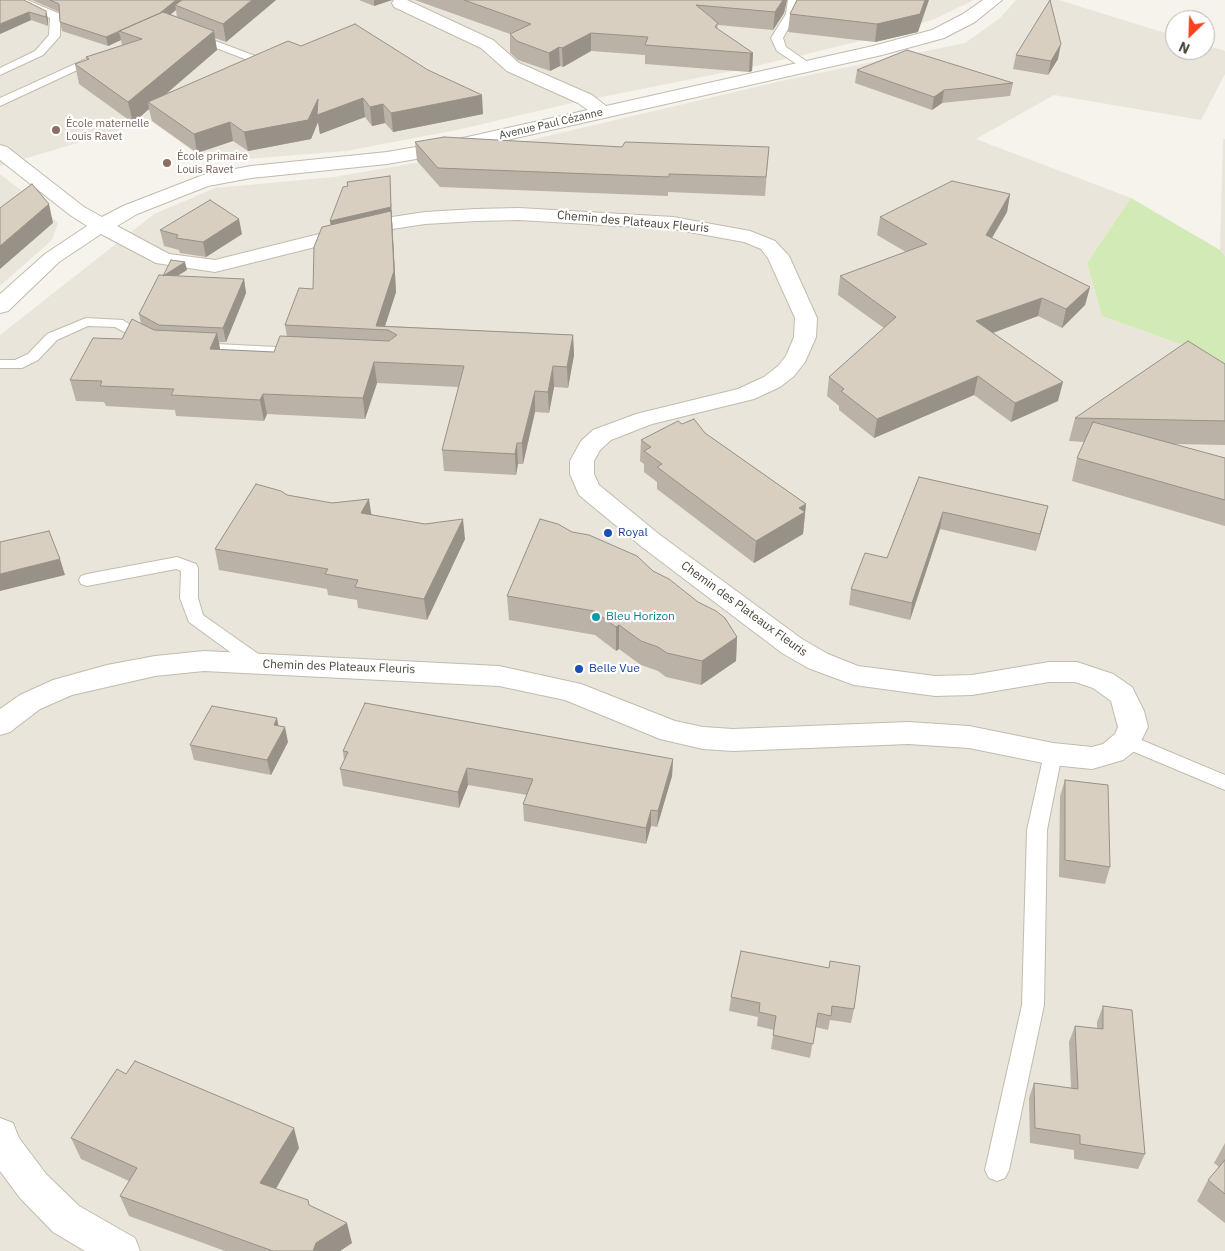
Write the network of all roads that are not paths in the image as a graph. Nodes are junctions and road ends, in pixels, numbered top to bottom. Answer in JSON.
{"nodes":[{"id":1,"x":18,"y":0,"type":"edge"},
{"id":2,"x":793,"y":0,"type":"edge"},
{"id":3,"x":994,"y":0,"type":"edge"},
{"id":4,"x":400,"y":3,"type":"dead end"},
{"id":5,"x":184,"y":32,"type":"edge"},
{"id":6,"x":105,"y":54,"type":"edge"},
{"id":7,"x":262,"y":62,"type":"edge"},
{"id":8,"x":808,"y":67,"type":"junction"},
{"id":9,"x":0,"y":72,"type":"edge"},
{"id":10,"x":0,"y":102,"type":"edge"},
{"id":11,"x":603,"y":113,"type":"junction"},
{"id":12,"x":0,"y":150,"type":"edge"},
{"id":13,"x":102,"y":226,"type":"junction"},
{"id":14,"x":0,"y":306,"type":"edge"},
{"id":15,"x":159,"y":345,"type":"edge"},
{"id":16,"x":178,"y":346,"type":"edge"},
{"id":17,"x":313,"y":352,"type":"edge"},
{"id":18,"x":0,"y":364,"type":"edge"},
{"id":19,"x":88,"y":580,"type":"dead end"},
{"id":20,"x":258,"y":663,"type":"junction"},
{"id":21,"x":0,"y":724,"type":"edge"},
{"id":22,"x":1127,"y":741,"type":"junction"},
{"id":23,"x":1053,"y":754,"type":"junction"},
{"id":24,"x":1225,"y":783,"type":"edge"},
{"id":25,"x":0,"y":1135,"type":"edge"},
{"id":26,"x":997,"y":1170,"type":"dead end"},
{"id":27,"x":121,"y":1251,"type":"edge"}],
"edges":[{"from":1,"to":9,"type":"lane"},
{"from":2,"to":8,"type":"lane"},
{"from":3,"to":8,"type":"street","name":"Avenue Paul Cézanne"},
{"from":4,"to":11,"type":"street","name":"Avenue Paul Cézanne"},
{"from":5,"to":7,"type":"lane"},
{"from":6,"to":10,"type":"lane"},
{"from":8,"to":11,"type":"street","name":"Avenue Paul Cézanne"},
{"from":11,"to":13,"type":"street","name":"Avenue Paul Cézanne"},
{"from":12,"to":13,"type":"street","name":"Chemin des Plateaux Fleuris"},
{"from":13,"to":14,"type":"street","name":"Avenue Paul Cézanne"},
{"from":13,"to":22,"type":"street","name":"Chemin des Plateaux Fleuris"},
{"from":15,"to":18,"type":"lane"},
{"from":16,"to":17,"type":"lane"},
{"from":19,"to":20,"type":"lane"},
{"from":20,"to":21,"type":"street","name":"Chemin des Plateaux Fleuris"},
{"from":20,"to":23,"type":"street","name":"Chemin des Plateaux Fleuris"},
{"from":22,"to":23,"type":"street","name":"Chemin des Plateaux Fleuris"},
{"from":22,"to":24,"type":"lane"},
{"from":23,"to":26,"type":"lane"},
{"from":25,"to":27,"type":"street"}]}
